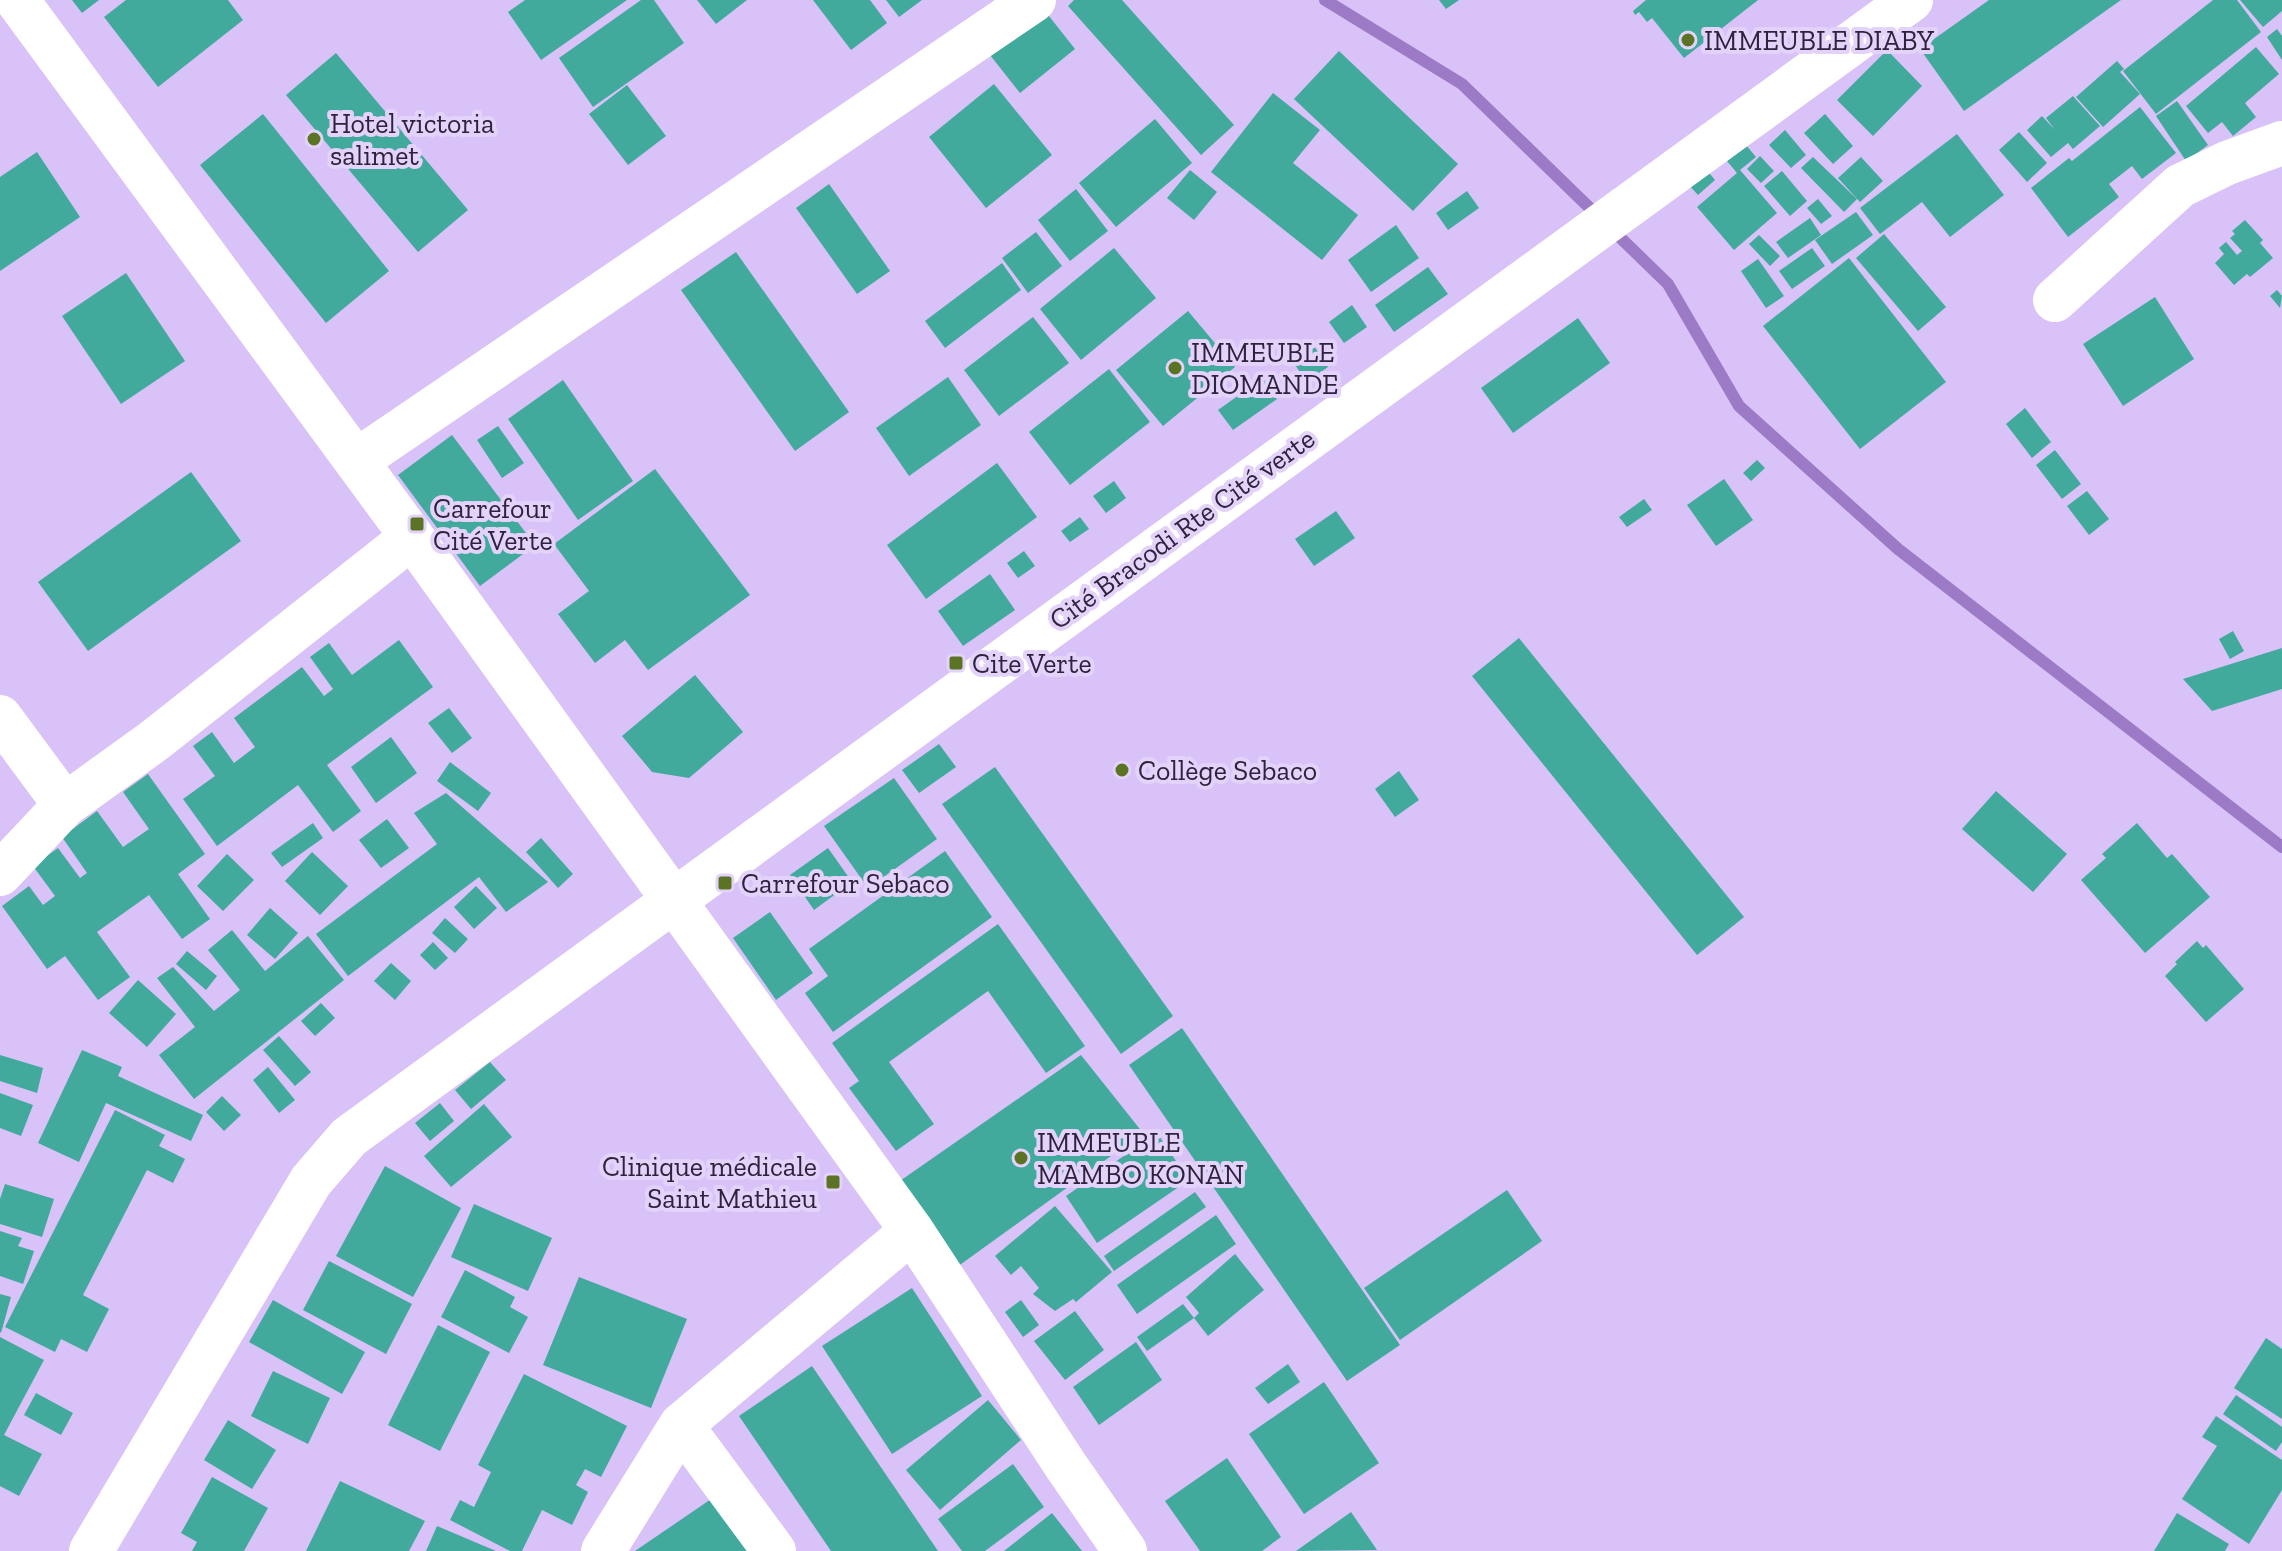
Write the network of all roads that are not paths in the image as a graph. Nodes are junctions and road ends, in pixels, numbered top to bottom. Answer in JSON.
{"nodes":[{"id":1,"x":4,"y":0,"type":"edge"},
{"id":2,"x":17,"y":0,"type":"edge"},
{"id":3,"x":1034,"y":0,"type":"edge"},
{"id":4,"x":1911,"y":0,"type":"edge"},
{"id":5,"x":0,"y":13,"type":"edge"},
{"id":6,"x":2282,"y":143,"type":"edge"},
{"id":7,"x":2055,"y":300,"type":"dead end"},
{"id":8,"x":356,"y":461,"type":"junction"},
{"id":9,"x":412,"y":537,"type":"junction"},
{"id":10,"x":0,"y":717,"type":"edge"},
{"id":11,"x":65,"y":805,"type":"junction"},
{"id":12,"x":0,"y":874,"type":"edge"},
{"id":13,"x":672,"y":900,"type":"junction"},
{"id":14,"x":912,"y":1231,"type":"junction"},
{"id":15,"x":681,"y":1425,"type":"junction"},
{"id":16,"x":91,"y":1551,"type":"edge"},
{"id":17,"x":603,"y":1551,"type":"edge"},
{"id":18,"x":774,"y":1551,"type":"edge"},
{"id":19,"x":1125,"y":1551,"type":"edge"}],
"edges":[{"from":1,"to":5,"type":"street"},
{"from":2,"to":8,"type":"street"},
{"from":3,"to":8,"type":"street"},
{"from":4,"to":13,"type":"street","name":"Cité Bracodi Rte Cité verte"},
{"from":6,"to":7,"type":"street"},
{"from":8,"to":9,"type":"street"},
{"from":9,"to":11,"type":"street"},
{"from":9,"to":13,"type":"street"},
{"from":10,"to":11,"type":"street"},
{"from":11,"to":12,"type":"street"},
{"from":13,"to":14,"type":"street"},
{"from":13,"to":16,"type":"street","name":"Cité Bracodi Rte Cité verte"},
{"from":14,"to":15,"type":"street"},
{"from":14,"to":19,"type":"street"},
{"from":15,"to":17,"type":"street"},
{"from":15,"to":18,"type":"street"}]}
